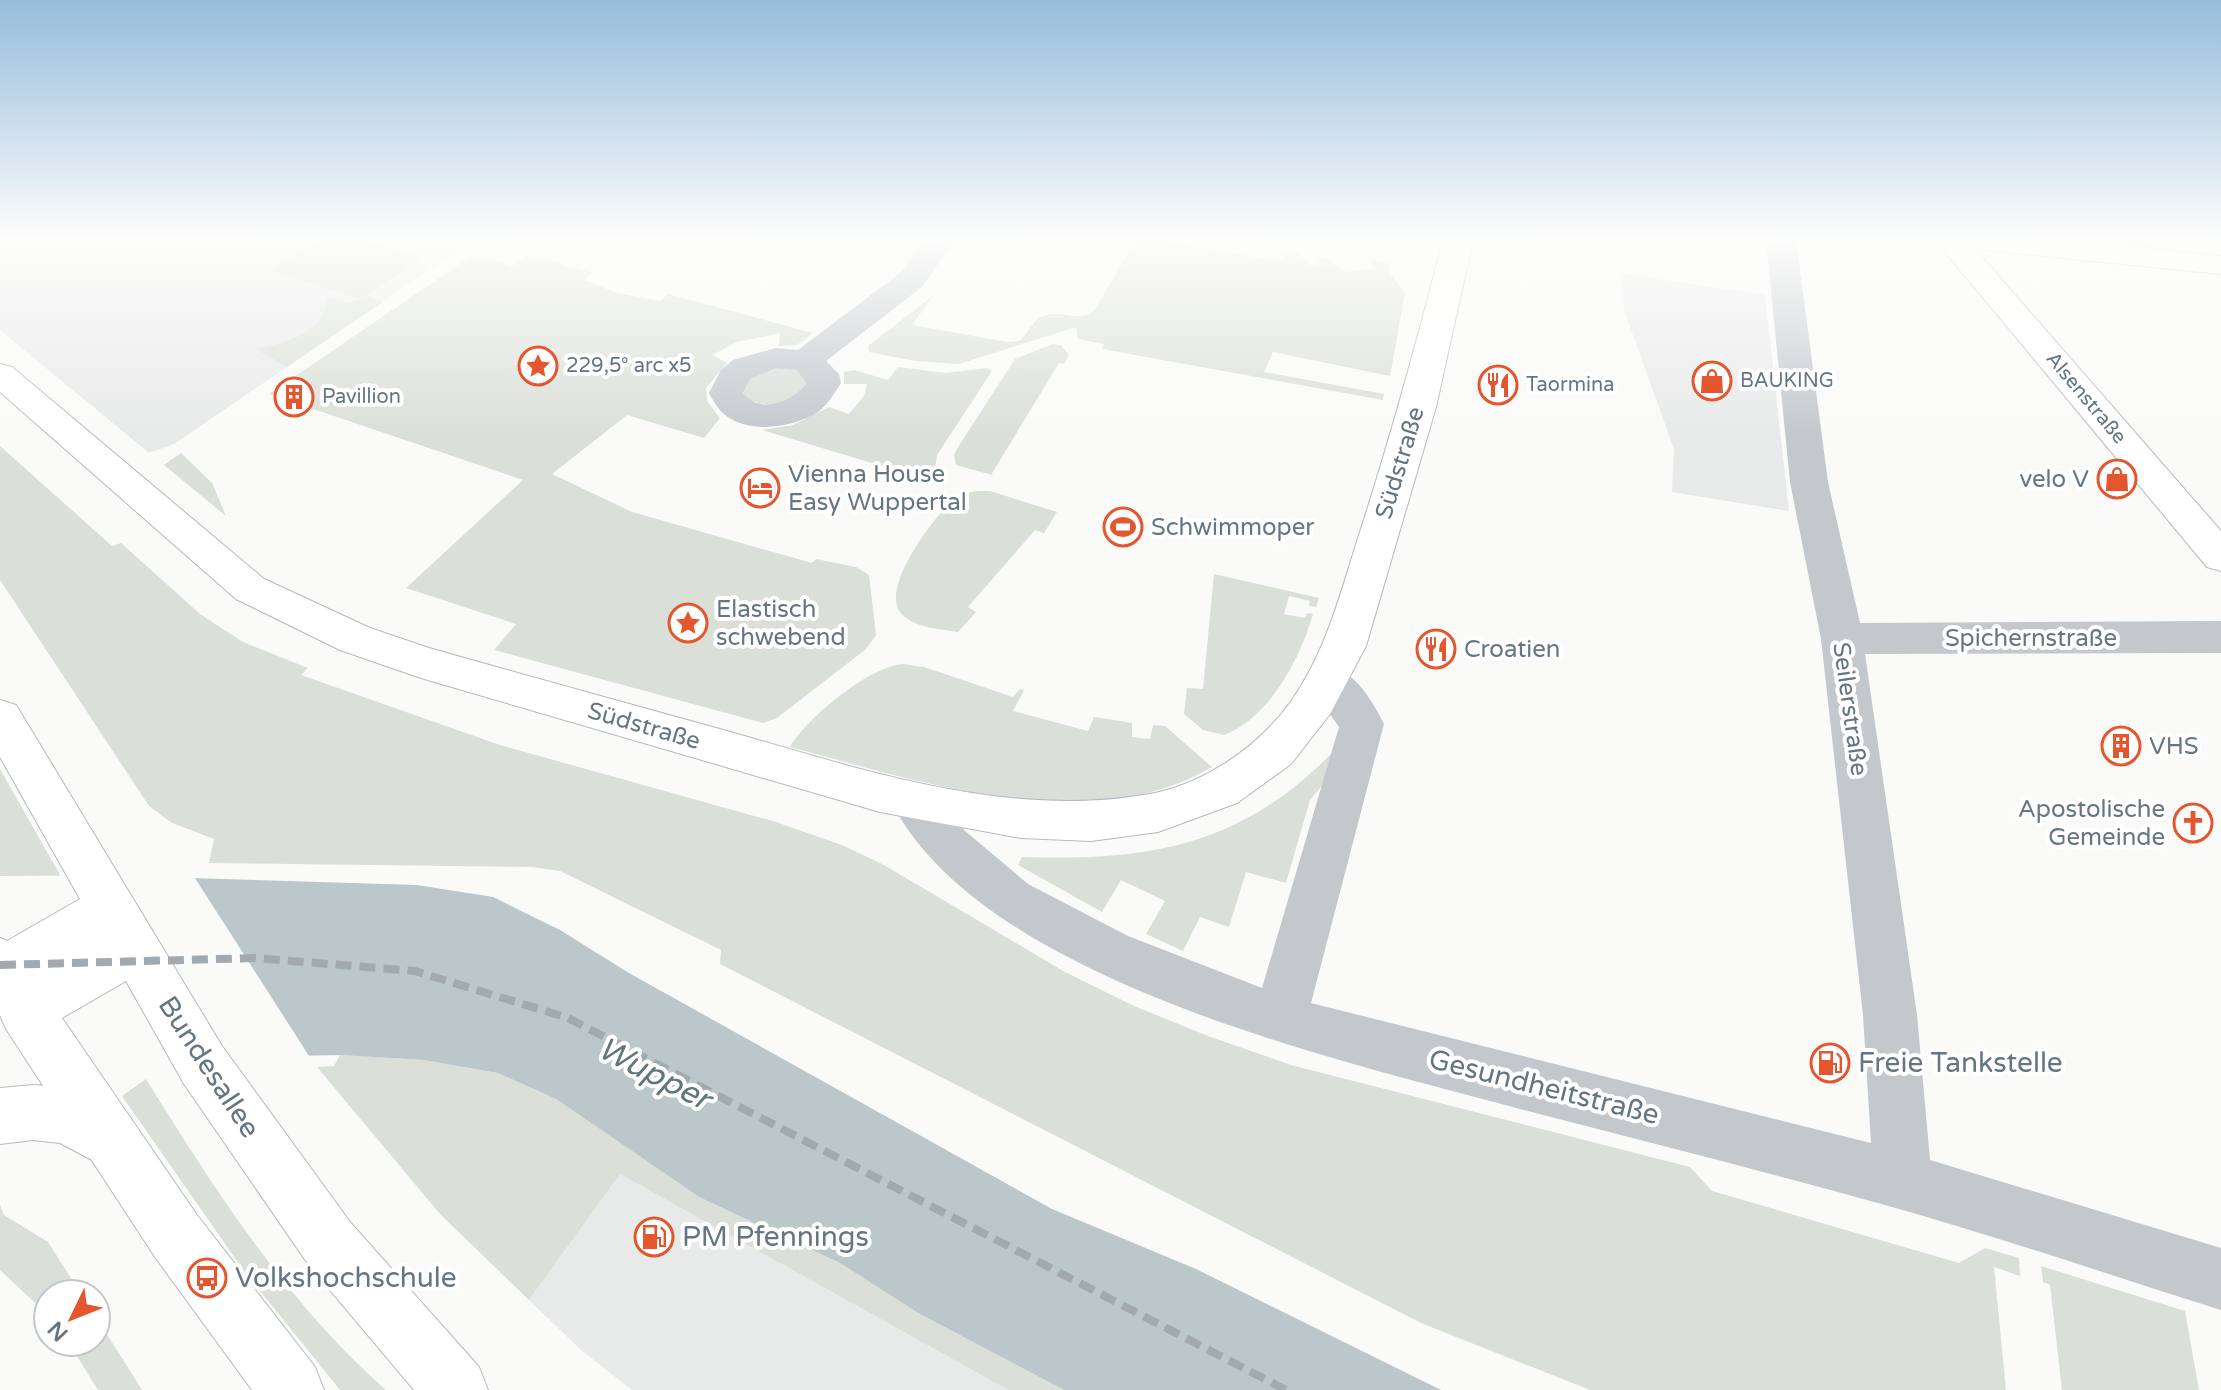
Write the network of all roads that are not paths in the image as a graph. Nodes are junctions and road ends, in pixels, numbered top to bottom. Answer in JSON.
{"nodes":[{"id":1,"x":878,"y":305,"type":"edge"},
{"id":2,"x":1442,"y":305,"type":"edge"},
{"id":3,"x":1789,"y":305,"type":"edge"},
{"id":4,"x":2005,"y":305,"type":"edge"},
{"id":5,"x":805,"y":361,"type":"dead end"},
{"id":6,"x":0,"y":374,"type":"edge"},
{"id":7,"x":2221,"y":557,"type":"edge"},
{"id":8,"x":2221,"y":637,"type":"edge"},
{"id":9,"x":1842,"y":639,"type":"junction"},
{"id":10,"x":1328,"y":680,"type":"junction"},
{"id":11,"x":0,"y":717,"type":"edge"},
{"id":12,"x":916,"y":803,"type":"junction"},
{"id":13,"x":111,"y":910,"type":"junction"},
{"id":14,"x":6,"y":988,"type":"edge"},
{"id":15,"x":1280,"y":1020,"type":"junction"},
{"id":16,"x":0,"y":1116,"type":"edge"},
{"id":17,"x":113,"y":1142,"type":"junction"},
{"id":18,"x":1902,"y":1181,"type":"junction"},
{"id":19,"x":2221,"y":1279,"type":"edge"},
{"id":20,"x":292,"y":1390,"type":"edge"},
{"id":21,"x":456,"y":1390,"type":"edge"}],
"edges":[{"from":1,"to":5,"type":"street"},
{"from":2,"to":10,"type":"street","name":"Südstraße"},
{"from":3,"to":9,"type":"street","name":"Seilerstraße"},
{"from":4,"to":7,"type":"street","name":"Alsenstraße"},
{"from":6,"to":12,"type":"street","name":"Südstraße"},
{"from":8,"to":9,"type":"street","name":"Spichernstraße"},
{"from":9,"to":18,"type":"street","name":"Seilerstraße"},
{"from":10,"to":12,"type":"street","name":"Südstraße"},
{"from":10,"to":15,"type":"street"},
{"from":11,"to":13,"type":"street","name":"Bundesallee"},
{"from":12,"to":15,"type":"street","name":"Gesundheitstraße"},
{"from":13,"to":14,"type":"street"},
{"from":13,"to":21,"type":"street","name":"Bundesallee"},
{"from":14,"to":17,"type":"street"},
{"from":15,"to":18,"type":"street","name":"Gesundheitstraße"},
{"from":16,"to":17,"type":"street"},
{"from":17,"to":20,"type":"street"},
{"from":18,"to":19,"type":"street","name":"Gesundheitstraße"}]}
